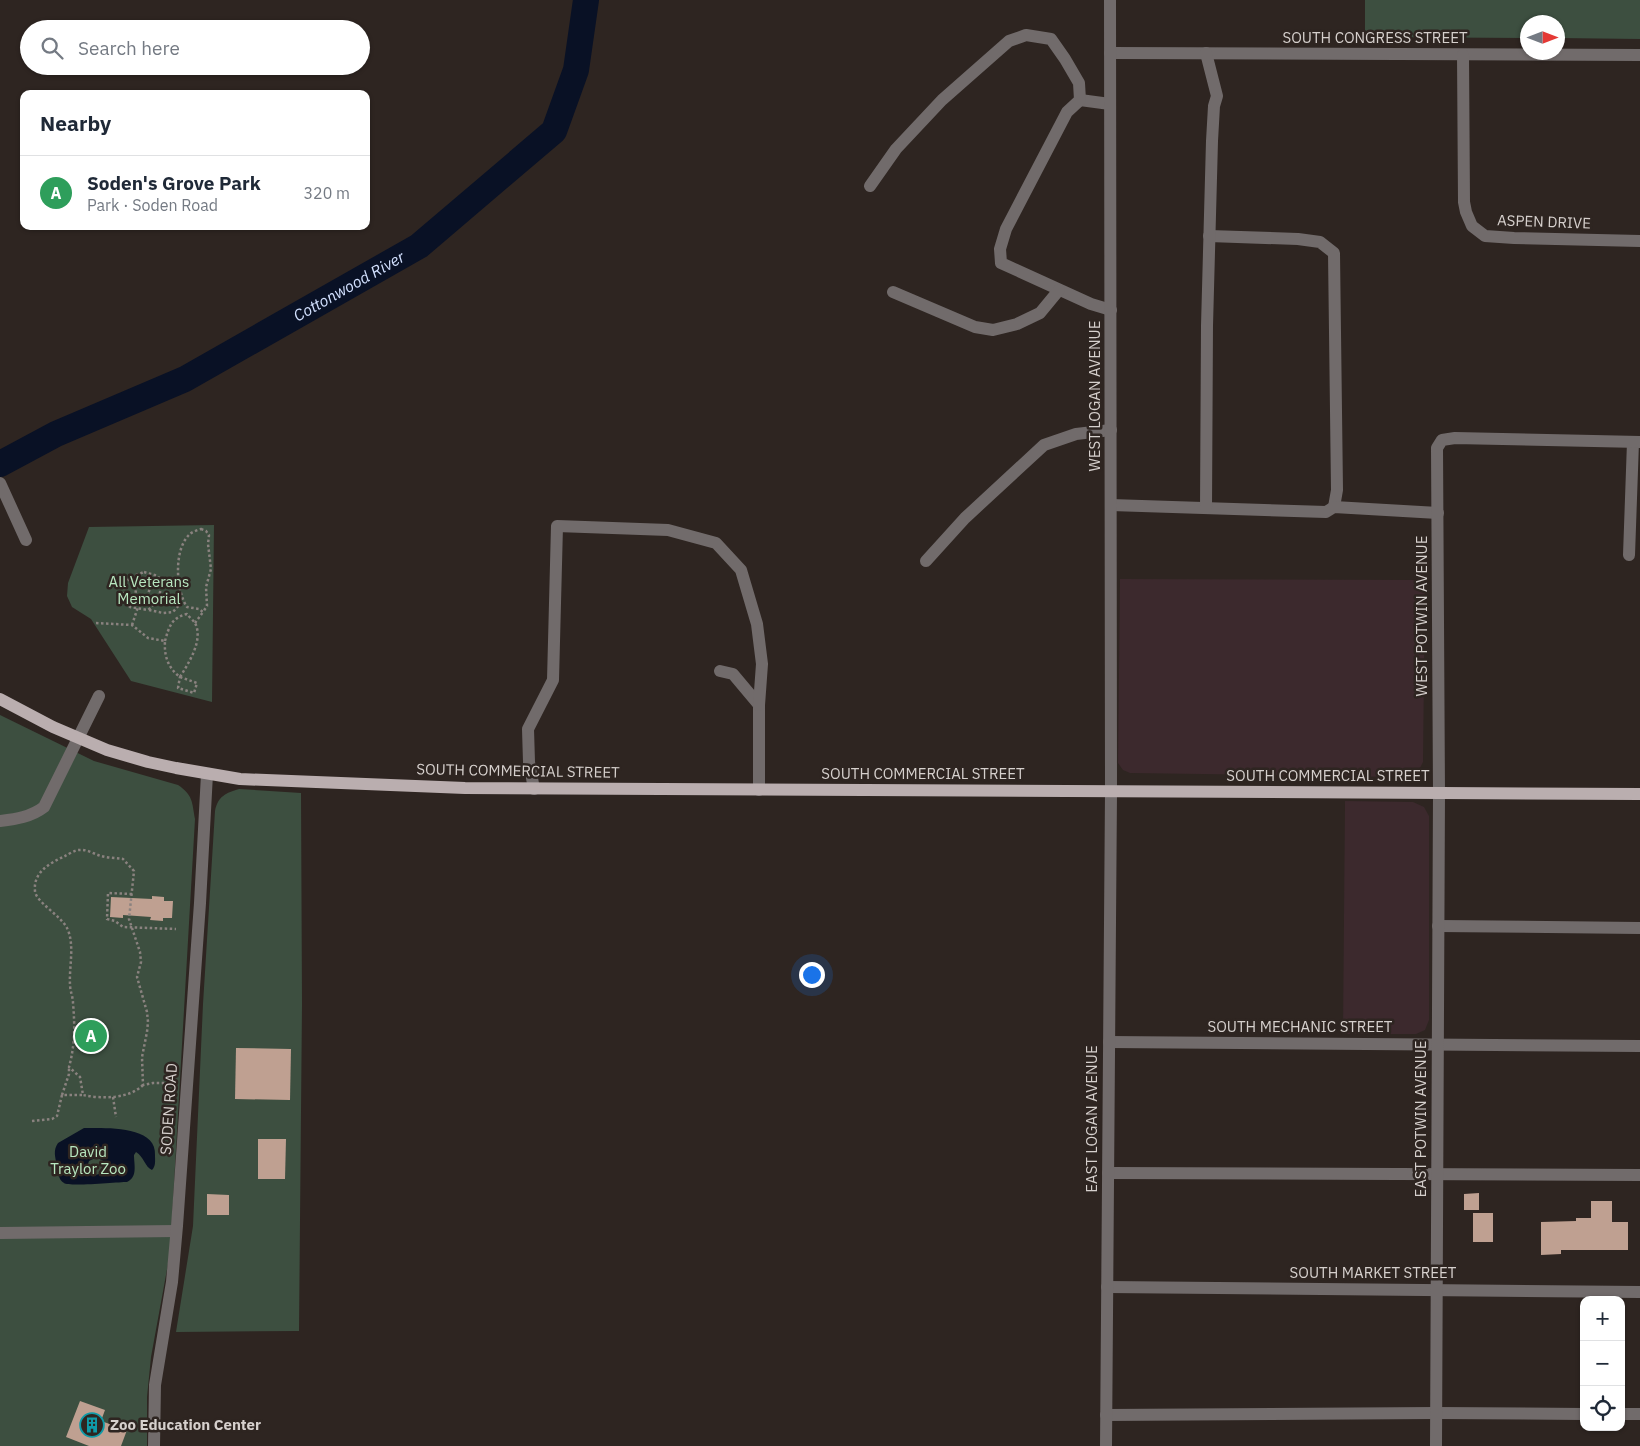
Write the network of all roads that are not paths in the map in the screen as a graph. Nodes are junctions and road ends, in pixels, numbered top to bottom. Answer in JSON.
{"nodes":[{"id":1,"x":1110,"y":0,"type":"edge"},
{"id":2,"x":1110,"y":53,"type":"junction"},
{"id":3,"x":1206,"y":53,"type":"junction"},
{"id":4,"x":1463,"y":55,"type":"junction"},
{"id":5,"x":1640,"y":56,"type":"edge"},
{"id":6,"x":1080,"y":100,"type":"junction"},
{"id":7,"x":1110,"y":104,"type":"junction"},
{"id":8,"x":870,"y":186,"type":"dead end"},
{"id":9,"x":1209,"y":236,"type":"junction"},
{"id":10,"x":1640,"y":241,"type":"edge"},
{"id":11,"x":1059,"y":290,"type":"junction"},
{"id":12,"x":893,"y":292,"type":"dead end"},
{"id":13,"x":1111,"y":310,"type":"junction"},
{"id":14,"x":1111,"y":430,"type":"junction"},
{"id":15,"x":1637,"y":442,"type":"edge"},
{"id":16,"x":0,"y":483,"type":"edge"},
{"id":17,"x":1111,"y":505,"type":"junction"},
{"id":18,"x":1334,"y":507,"type":"junction"},
{"id":19,"x":1206,"y":508,"type":"junction"},
{"id":20,"x":1438,"y":513,"type":"junction"},
{"id":21,"x":26,"y":540,"type":"dead end"},
{"id":22,"x":1629,"y":554,"type":"dead end"},
{"id":23,"x":926,"y":561,"type":"dead end"},
{"id":24,"x":720,"y":670,"type":"dead end"},
{"id":25,"x":98,"y":696,"type":"dead end"},
{"id":26,"x":0,"y":699,"type":"edge"},
{"id":27,"x":759,"y":705,"type":"junction"},
{"id":28,"x":78,"y":738,"type":"junction"},
{"id":29,"x":207,"y":774,"type":"junction"},
{"id":30,"x":534,"y":789,"type":"junction"},
{"id":31,"x":759,"y":790,"type":"junction"},
{"id":32,"x":1111,"y":792,"type":"junction"},
{"id":33,"x":1439,"y":793,"type":"junction"},
{"id":34,"x":1640,"y":794,"type":"edge"},
{"id":35,"x":0,"y":821,"type":"edge"},
{"id":36,"x":1438,"y":926,"type":"junction"},
{"id":37,"x":1640,"y":928,"type":"edge"},
{"id":38,"x":1109,"y":1042,"type":"junction"},
{"id":39,"x":1438,"y":1045,"type":"junction"},
{"id":40,"x":1640,"y":1046,"type":"edge"},
{"id":41,"x":1108,"y":1173,"type":"junction"},
{"id":42,"x":1437,"y":1174,"type":"junction"},
{"id":43,"x":1640,"y":1175,"type":"edge"},
{"id":44,"x":176,"y":1231,"type":"junction"},
{"id":45,"x":0,"y":1233,"type":"edge"},
{"id":46,"x":1107,"y":1287,"type":"junction"},
{"id":47,"x":1436,"y":1290,"type":"junction"},
{"id":48,"x":1640,"y":1292,"type":"edge"},
{"id":49,"x":1436,"y":1413,"type":"junction"},
{"id":50,"x":1580,"y":1414,"type":"edge"},
{"id":51,"x":1625,"y":1414,"type":"edge"},
{"id":52,"x":1640,"y":1414,"type":"edge"},
{"id":53,"x":1106,"y":1415,"type":"junction"},
{"id":54,"x":154,"y":1446,"type":"edge"},
{"id":55,"x":1106,"y":1446,"type":"edge"},
{"id":56,"x":1436,"y":1446,"type":"edge"}],
"edges":[{"from":1,"to":2,"type":"street","name":"WEST LOGAN AVENUE"},
{"from":2,"to":3,"type":"street","name":"SOUTH CONGRESS STREET"},
{"from":2,"to":7,"type":"street","name":"WEST LOGAN AVENUE"},
{"from":3,"to":4,"type":"street","name":"SOUTH CONGRESS STREET"},
{"from":3,"to":9,"type":"street"},
{"from":4,"to":5,"type":"street","name":"SOUTH CONGRESS STREET"},
{"from":4,"to":10,"type":"street","name":"ASPEN DRIVE"},
{"from":6,"to":7,"type":"street"},
{"from":6,"to":8,"type":"street"},
{"from":6,"to":11,"type":"street"},
{"from":7,"to":13,"type":"street","name":"WEST LOGAN AVENUE"},
{"from":9,"to":18,"type":"street"},
{"from":9,"to":19,"type":"street"},
{"from":11,"to":12,"type":"street"},
{"from":11,"to":13,"type":"street"},
{"from":13,"to":14,"type":"street","name":"WEST LOGAN AVENUE"},
{"from":14,"to":17,"type":"street","name":"WEST LOGAN AVENUE"},
{"from":14,"to":23,"type":"street"},
{"from":15,"to":20,"type":"street","name":"WEST POTWIN AVENUE"},
{"from":15,"to":22,"type":"street"},
{"from":16,"to":21,"type":"street"},
{"from":17,"to":19,"type":"street"},
{"from":17,"to":32,"type":"street","name":"WEST LOGAN AVENUE"},
{"from":18,"to":19,"type":"street"},
{"from":18,"to":20,"type":"street"},
{"from":20,"to":33,"type":"street","name":"WEST POTWIN AVENUE"},
{"from":24,"to":27,"type":"street"},
{"from":25,"to":28,"type":"street"},
{"from":26,"to":28,"type":"main road","name":"SOUTH COMMERCIAL STREET"},
{"from":27,"to":30,"type":"street"},
{"from":27,"to":31,"type":"street"},
{"from":28,"to":29,"type":"main road","name":"SOUTH COMMERCIAL STREET"},
{"from":28,"to":35,"type":"street"},
{"from":29,"to":30,"type":"main road","name":"SOUTH COMMERCIAL STREET"},
{"from":29,"to":44,"type":"street","name":"SODEN ROAD"},
{"from":30,"to":31,"type":"main road","name":"SOUTH COMMERCIAL STREET"},
{"from":31,"to":32,"type":"main road","name":"SOUTH COMMERCIAL STREET"},
{"from":32,"to":33,"type":"main road","name":"SOUTH COMMERCIAL STREET"},
{"from":32,"to":38,"type":"street","name":"EAST LOGAN AVENUE"},
{"from":33,"to":34,"type":"main road","name":"SOUTH COMMERCIAL STREET"},
{"from":33,"to":36,"type":"street","name":"EAST POTWIN AVENUE"},
{"from":36,"to":37,"type":"street"},
{"from":36,"to":39,"type":"street","name":"EAST POTWIN AVENUE"},
{"from":38,"to":39,"type":"street","name":"SOUTH MECHANIC STREET"},
{"from":38,"to":41,"type":"street","name":"EAST LOGAN AVENUE"},
{"from":39,"to":40,"type":"street","name":"SOUTH MECHANIC STREET"},
{"from":39,"to":42,"type":"street","name":"EAST POTWIN AVENUE"},
{"from":41,"to":42,"type":"street"},
{"from":41,"to":46,"type":"street","name":"EAST LOGAN AVENUE"},
{"from":42,"to":43,"type":"street"},
{"from":42,"to":47,"type":"street","name":"EAST POTWIN AVENUE"},
{"from":44,"to":45,"type":"street"},
{"from":44,"to":54,"type":"street","name":"SODEN ROAD"},
{"from":46,"to":47,"type":"street","name":"SOUTH MARKET STREET"},
{"from":46,"to":53,"type":"street","name":"EAST LOGAN AVENUE"},
{"from":47,"to":48,"type":"street","name":"SOUTH MARKET STREET"},
{"from":47,"to":49,"type":"street","name":"EAST POTWIN AVENUE"},
{"from":49,"to":50,"type":"street"},
{"from":49,"to":53,"type":"street"},
{"from":49,"to":56,"type":"street","name":"EAST POTWIN AVENUE"},
{"from":51,"to":52,"type":"street"},
{"from":53,"to":55,"type":"street","name":"EAST LOGAN AVENUE"}]}
